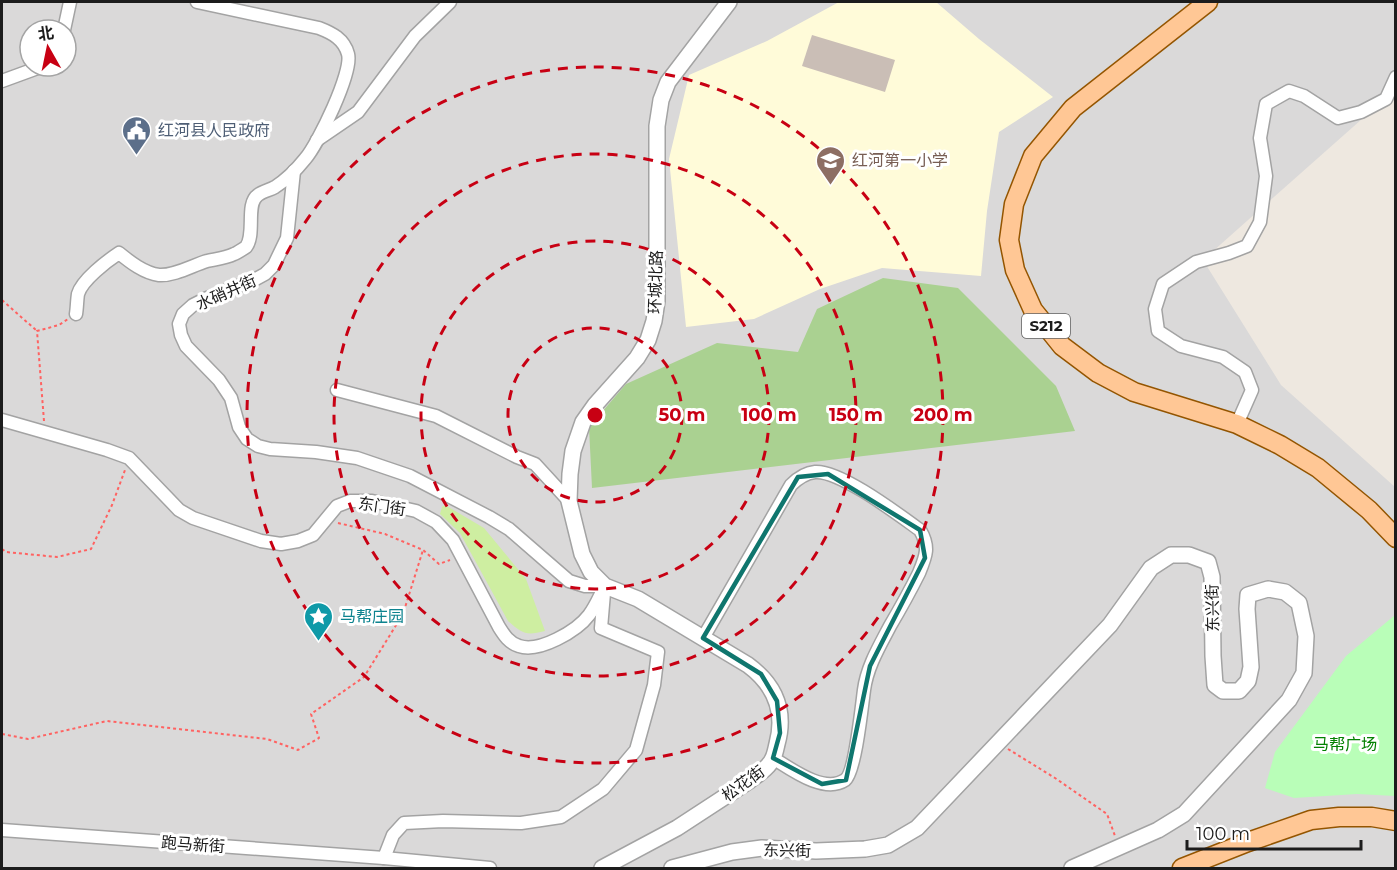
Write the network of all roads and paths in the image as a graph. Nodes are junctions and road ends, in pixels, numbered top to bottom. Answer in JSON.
{"nodes":[{"id":1,"x":70,"y":2,"type":"edge"},
{"id":2,"x":197,"y":2,"type":"edge"},
{"id":3,"x":450,"y":2,"type":"edge"},
{"id":4,"x":729,"y":2,"type":"edge"},
{"id":5,"x":1208,"y":2,"type":"edge"},
{"id":6,"x":67,"y":18,"type":"edge"},
{"id":7,"x":18,"y":75,"type":"edge"},
{"id":8,"x":1395,"y":77,"type":"edge"},
{"id":9,"x":2,"y":81,"type":"edge"},
{"id":10,"x":316,"y":140,"type":"junction"},
{"id":11,"x":294,"y":171,"type":"junction"},
{"id":12,"x":2,"y":300,"type":"edge"},
{"id":13,"x":76,"y":314,"type":"joint"},
{"id":14,"x":37,"y":331,"type":"junction"},
{"id":15,"x":338,"y":390,"type":"dead end"},
{"id":16,"x":2,"y":420,"type":"edge"},
{"id":17,"x":1237,"y":424,"type":"junction"},
{"id":18,"x":45,"y":433,"type":"junction"},
{"id":19,"x":129,"y":458,"type":"junction"},
{"id":20,"x":569,"y":501,"type":"junction"},
{"id":21,"x":322,"y":524,"type":"junction"},
{"id":22,"x":1395,"y":538,"type":"edge"},
{"id":23,"x":2,"y":549,"type":"edge"},
{"id":24,"x":423,"y":550,"type":"junction"},
{"id":25,"x":461,"y":556,"type":"junction"},
{"id":26,"x":605,"y":586,"type":"junction"},
{"id":27,"x":703,"y":638,"type":"junction"},
{"id":28,"x":2,"y":734,"type":"edge"},
{"id":29,"x":998,"y":743,"type":"junction"},
{"id":30,"x":773,"y":758,"type":"junction"},
{"id":31,"x":1395,"y":821,"type":"edge"},
{"id":32,"x":2,"y":830,"type":"edge"},
{"id":33,"x":1119,"y":848,"type":"junction"},
{"id":34,"x":384,"y":858,"type":"junction"},
{"id":35,"x":490,"y":868,"type":"edge"},
{"id":36,"x":602,"y":868,"type":"edge"},
{"id":37,"x":672,"y":868,"type":"edge"},
{"id":38,"x":1072,"y":868,"type":"edge"},
{"id":39,"x":1182,"y":868,"type":"edge"}],
"edges":[{"from":1,"to":6,"type":"street"},
{"from":2,"to":10,"type":"street"},
{"from":3,"to":10,"type":"street"},
{"from":4,"to":20,"type":"street","name":"环城北路"},
{"from":5,"to":17,"type":"main road","number":"S212"},
{"from":7,"to":9,"type":"street"},
{"from":8,"to":17,"type":"street"},
{"from":10,"to":11,"type":"street"},
{"from":11,"to":13,"type":"street"},
{"from":11,"to":26,"type":"street","name":"水硝井街"},
{"from":12,"to":14,"type":"path"},
{"from":13,"to":14,"type":"path"},
{"from":14,"to":18,"type":"path"},
{"from":15,"to":20,"type":"street"},
{"from":16,"to":18,"type":"street","name":"东门街"},
{"from":17,"to":22,"type":"main road","number":"S212"},
{"from":18,"to":19,"type":"street","name":"东门街"},
{"from":19,"to":21,"type":"street","name":"东门街"},
{"from":19,"to":23,"type":"path"},
{"from":20,"to":26,"type":"street","name":"环城北路"},
{"from":21,"to":24,"type":"path"},
{"from":21,"to":25,"type":"street","name":"东门街"},
{"from":24,"to":25,"type":"path"},
{"from":24,"to":28,"type":"path"},
{"from":25,"to":26,"type":"street","name":"东门街"},
{"from":26,"to":27,"type":"street","name":"松花街"},
{"from":26,"to":34,"type":"street"},
{"from":27,"to":30,"type":"street","name":"松花街"},
{"from":27,"to":30,"type":"street"},
{"from":29,"to":33,"type":"path"},
{"from":29,"to":33,"type":"street","name":"东兴街"},
{"from":29,"to":37,"type":"street","name":"东兴街"},
{"from":30,"to":36,"type":"street","name":"松花街"},
{"from":31,"to":39,"type":"main road"},
{"from":32,"to":34,"type":"street","name":"跑马新街"},
{"from":33,"to":38,"type":"street","name":"东兴街"},
{"from":34,"to":35,"type":"street"}]}
